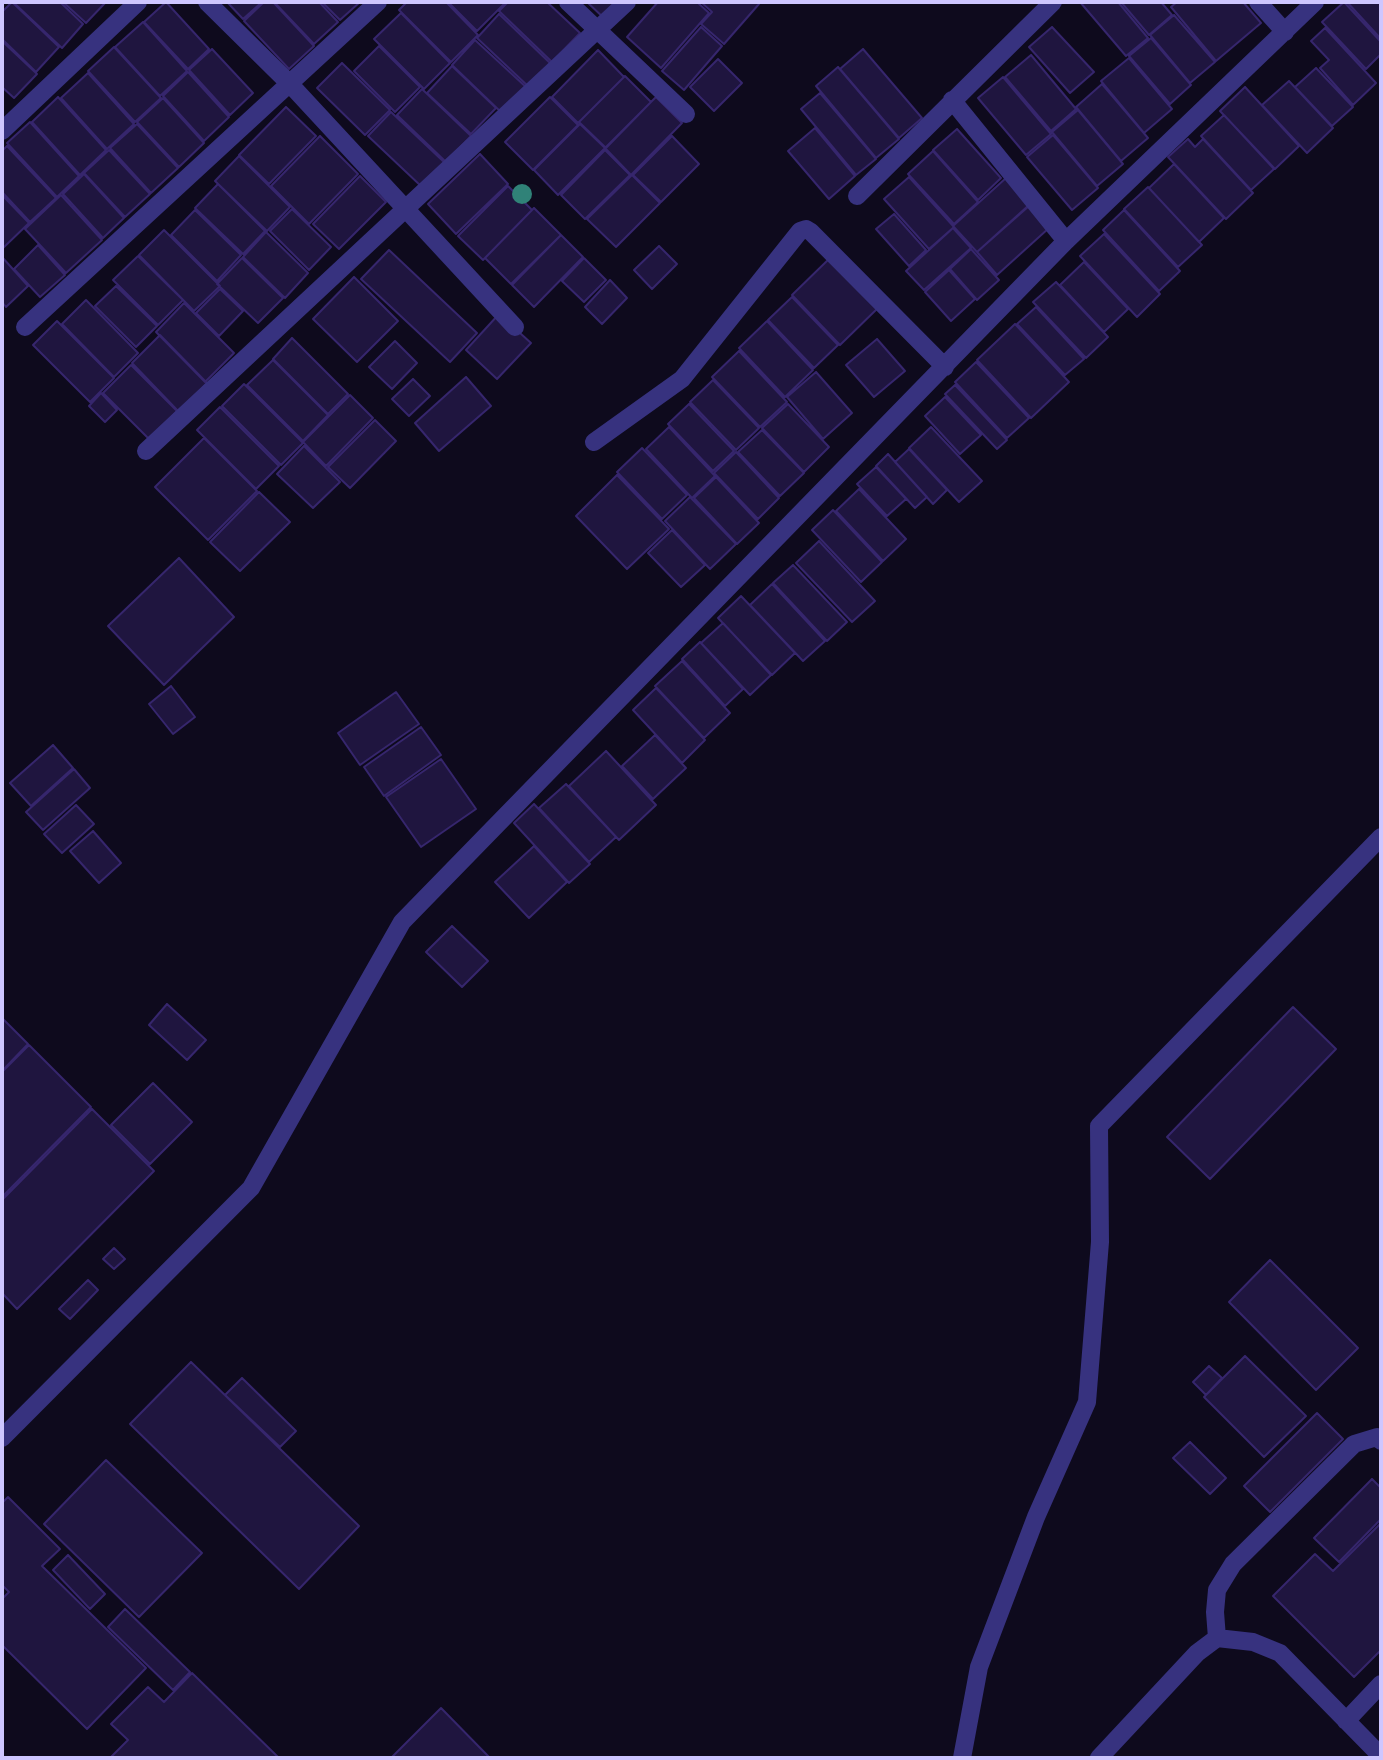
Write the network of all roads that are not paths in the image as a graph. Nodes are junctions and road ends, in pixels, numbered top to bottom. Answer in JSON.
{"nodes":[{"id":1,"x":138,"y":2,"type":"edge"},
{"id":2,"x":207,"y":2,"type":"edge"},
{"id":3,"x":377,"y":2,"type":"edge"},
{"id":4,"x":568,"y":2,"type":"edge"},
{"id":5,"x":627,"y":2,"type":"edge"},
{"id":6,"x":1053,"y":2,"type":"edge"},
{"id":7,"x":1258,"y":2,"type":"edge"},
{"id":8,"x":1315,"y":2,"type":"edge"},
{"id":9,"x":598,"y":30,"type":"junction"},
{"id":10,"x":1285,"y":32,"type":"junction"},
{"id":11,"x":289,"y":83,"type":"junction"},
{"id":12,"x":952,"y":100,"type":"junction"},
{"id":13,"x":686,"y":114,"type":"dead end"},
{"id":14,"x":2,"y":131,"type":"edge"},
{"id":15,"x":856,"y":196,"type":"dead end"},
{"id":16,"x":406,"y":208,"type":"junction"},
{"id":17,"x":1066,"y":241,"type":"junction"},
{"id":18,"x":26,"y":327,"type":"dead end"},
{"id":19,"x":515,"y":327,"type":"dead end"},
{"id":20,"x":945,"y":367,"type":"junction"},
{"id":21,"x":594,"y":442,"type":"dead end"},
{"id":22,"x":146,"y":451,"type":"dead end"},
{"id":23,"x":1381,"y":838,"type":"edge"},
{"id":24,"x":2,"y":1438,"type":"edge"},
{"id":25,"x":1381,"y":1441,"type":"edge"},
{"id":26,"x":1217,"y":1638,"type":"junction"},
{"id":27,"x":1381,"y":1684,"type":"edge"},
{"id":28,"x":1346,"y":1721,"type":"junction"},
{"id":29,"x":1381,"y":1756,"type":"edge"},
{"id":30,"x":962,"y":1758,"type":"edge"},
{"id":31,"x":1099,"y":1758,"type":"edge"}],
"edges":[{"from":1,"to":14,"type":"street"},
{"from":2,"to":11,"type":"street"},
{"from":3,"to":11,"type":"street"},
{"from":4,"to":9,"type":"street"},
{"from":5,"to":9,"type":"street"},
{"from":6,"to":12,"type":"street"},
{"from":7,"to":10,"type":"street"},
{"from":8,"to":10,"type":"street"},
{"from":9,"to":13,"type":"street"},
{"from":9,"to":16,"type":"street"},
{"from":10,"to":17,"type":"street"},
{"from":11,"to":16,"type":"street"},
{"from":11,"to":18,"type":"street"},
{"from":12,"to":15,"type":"street"},
{"from":12,"to":17,"type":"street"},
{"from":16,"to":19,"type":"street"},
{"from":16,"to":22,"type":"street"},
{"from":17,"to":20,"type":"street"},
{"from":20,"to":21,"type":"street"},
{"from":20,"to":24,"type":"street"},
{"from":23,"to":30,"type":"street"},
{"from":25,"to":26,"type":"street"},
{"from":26,"to":28,"type":"street"},
{"from":26,"to":31,"type":"street"},
{"from":27,"to":28,"type":"street"},
{"from":28,"to":29,"type":"street"}]}
